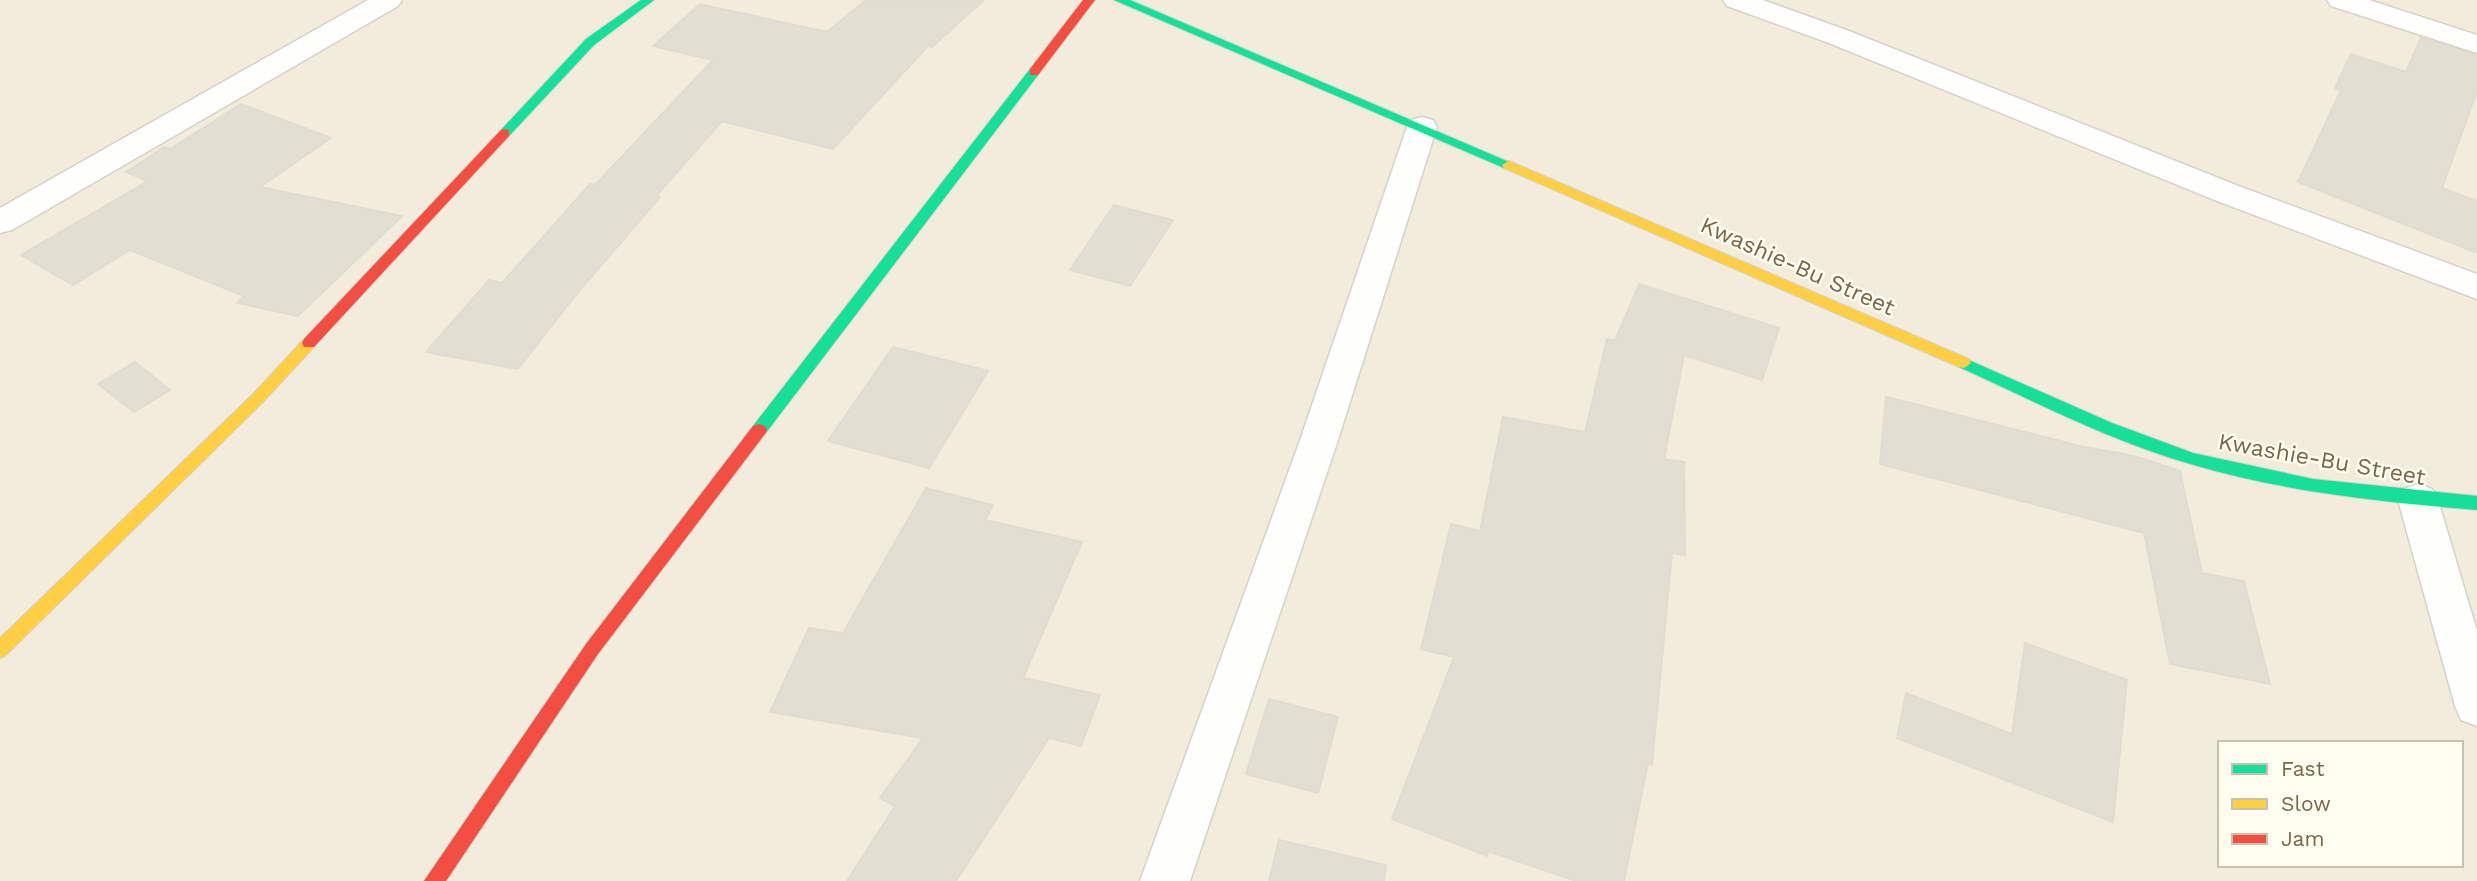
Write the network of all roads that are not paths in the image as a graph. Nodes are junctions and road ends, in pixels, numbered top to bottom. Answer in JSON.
{"nodes":[{"id":1,"x":388,"y":0,"type":"edge"},
{"id":2,"x":648,"y":0,"type":"edge"},
{"id":3,"x":1089,"y":0,"type":"edge"},
{"id":4,"x":1120,"y":0,"type":"edge"},
{"id":5,"x":1737,"y":0,"type":"edge"},
{"id":6,"x":2341,"y":0,"type":"edge"},
{"id":7,"x":2477,"y":44,"type":"edge"},
{"id":8,"x":1422,"y":127,"type":"junction"},
{"id":9,"x":0,"y":222,"type":"edge"},
{"id":10,"x":2477,"y":287,"type":"edge"},
{"id":11,"x":2418,"y":500,"type":"junction"},
{"id":12,"x":2477,"y":503,"type":"edge"},
{"id":13,"x":0,"y":650,"type":"edge"},
{"id":14,"x":2477,"y":706,"type":"edge"},
{"id":15,"x":434,"y":881,"type":"edge"},
{"id":16,"x":1165,"y":881,"type":"edge"}],
"edges":[{"from":1,"to":9,"type":"street"},
{"from":2,"to":13,"type":"street"},
{"from":3,"to":15,"type":"street"},
{"from":4,"to":8,"type":"street","name":"Kwashie-Bu Street"},
{"from":5,"to":10,"type":"street"},
{"from":6,"to":7,"type":"street"},
{"from":8,"to":11,"type":"street","name":"Kwashie-Bu Street"},
{"from":8,"to":16,"type":"street"},
{"from":11,"to":12,"type":"street","name":"Kwashie-Bu Street"},
{"from":11,"to":14,"type":"street"}]}
